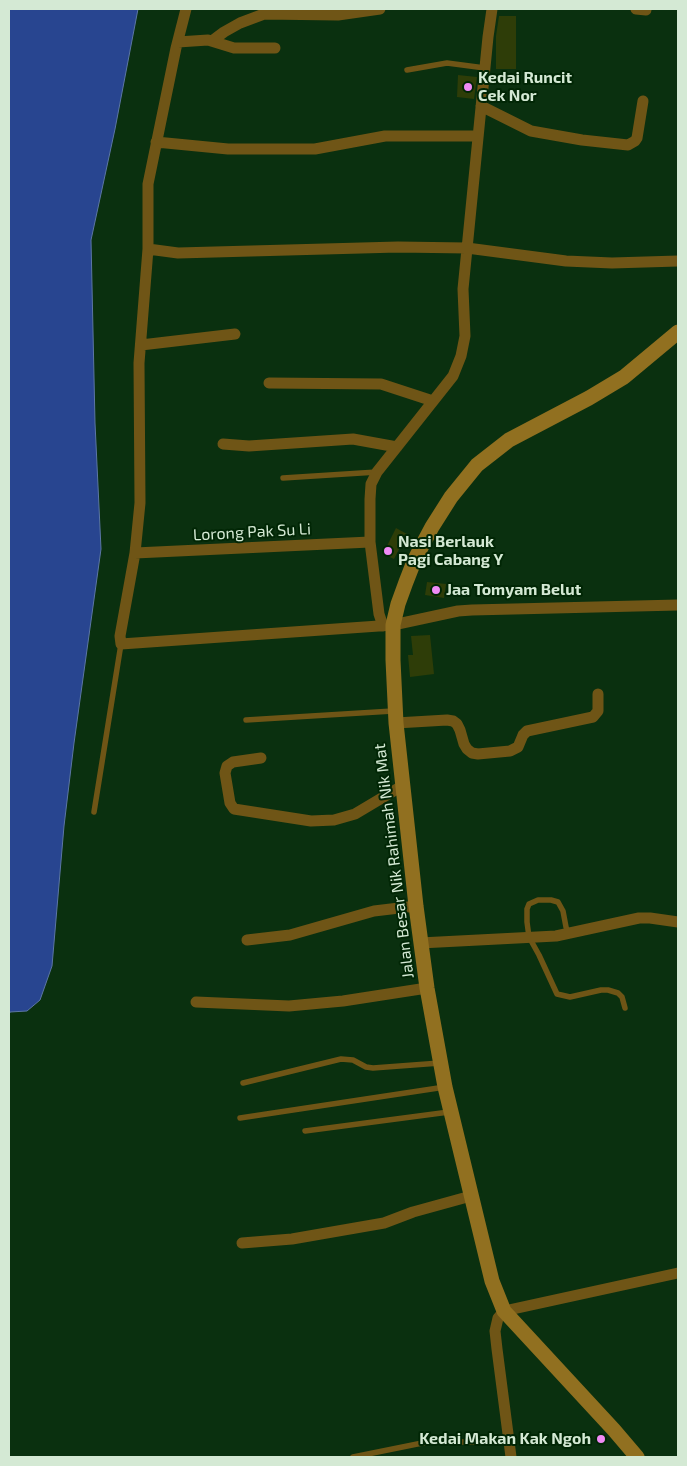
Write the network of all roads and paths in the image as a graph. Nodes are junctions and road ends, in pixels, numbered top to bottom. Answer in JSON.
{"nodes":[{"id":1,"x":186,"y":9,"type":"edge"},
{"id":2,"x":380,"y":9,"type":"edge"},
{"id":3,"x":492,"y":9,"type":"edge"},
{"id":4,"x":212,"y":40,"type":"junction"},
{"id":5,"x":178,"y":42,"type":"junction"},
{"id":6,"x":275,"y":48,"type":"dead end"},
{"id":7,"x":485,"y":68,"type":"junction"},
{"id":8,"x":407,"y":70,"type":"dead end"},
{"id":9,"x":643,"y":101,"type":"dead end"},
{"id":10,"x":481,"y":106,"type":"junction"},
{"id":11,"x":478,"y":136,"type":"junction"},
{"id":12,"x":156,"y":142,"type":"junction"},
{"id":13,"x":467,"y":248,"type":"junction"},
{"id":14,"x":148,"y":249,"type":"junction"},
{"id":15,"x":678,"y":261,"type":"edge"},
{"id":16,"x":678,"y":332,"type":"edge"},
{"id":17,"x":235,"y":334,"type":"dead end"},
{"id":18,"x":141,"y":344,"type":"junction"},
{"id":19,"x":269,"y":383,"type":"dead end"},
{"id":20,"x":433,"y":401,"type":"junction"},
{"id":21,"x":223,"y":444,"type":"dead end"},
{"id":22,"x":396,"y":447,"type":"junction"},
{"id":23,"x":377,"y":472,"type":"junction"},
{"id":24,"x":283,"y":478,"type":"dead end"},
{"id":25,"x":370,"y":542,"type":"junction"},
{"id":26,"x":136,"y":553,"type":"junction"},
{"id":27,"x":678,"y":605,"type":"edge"},
{"id":28,"x":388,"y":626,"type":"junction"},
{"id":29,"x":121,"y":644,"type":"junction"},
{"id":30,"x":598,"y":694,"type":"dead end"},
{"id":31,"x":396,"y":717,"type":"junction"},
{"id":32,"x":246,"y":720,"type":"dead end"},
{"id":33,"x":261,"y":758,"type":"dead end"},
{"id":34,"x":402,"y":786,"type":"junction"},
{"id":35,"x":94,"y":812,"type":"dead end"},
{"id":36,"x":416,"y":906,"type":"junction"},
{"id":37,"x":678,"y":922,"type":"edge"},
{"id":38,"x":569,"y":934,"type":"junction"},
{"id":39,"x":529,"y":936,"type":"junction"},
{"id":40,"x":247,"y":940,"type":"dead end"},
{"id":41,"x":420,"y":943,"type":"junction"},
{"id":42,"x":427,"y":988,"type":"junction"},
{"id":43,"x":196,"y":1002,"type":"dead end"},
{"id":44,"x":625,"y":1008,"type":"dead end"},
{"id":45,"x":440,"y":1063,"type":"junction"},
{"id":46,"x":243,"y":1083,"type":"dead end"},
{"id":47,"x":444,"y":1087,"type":"junction"},
{"id":48,"x":451,"y":1112,"type":"junction"},
{"id":49,"x":240,"y":1118,"type":"dead end"},
{"id":50,"x":305,"y":1132,"type":"dead end"},
{"id":51,"x":471,"y":1196,"type":"junction"},
{"id":52,"x":242,"y":1243,"type":"dead end"},
{"id":53,"x":678,"y":1273,"type":"edge"},
{"id":54,"x":504,"y":1311,"type":"junction"},
{"id":55,"x":508,"y":1436,"type":"junction"},
{"id":56,"x":376,"y":1455,"type":"edge"},
{"id":57,"x":353,"y":1457,"type":"edge"},
{"id":58,"x":511,"y":1457,"type":"edge"},
{"id":59,"x":636,"y":1457,"type":"edge"}],
"edges":[{"from":1,"to":5,"type":"street"},
{"from":2,"to":4,"type":"street"},
{"from":3,"to":7,"type":"street"},
{"from":4,"to":5,"type":"street"},
{"from":4,"to":6,"type":"street"},
{"from":5,"to":12,"type":"street"},
{"from":7,"to":8,"type":"lane"},
{"from":7,"to":10,"type":"street"},
{"from":9,"to":10,"type":"street"},
{"from":10,"to":11,"type":"street"},
{"from":11,"to":12,"type":"street"},
{"from":11,"to":13,"type":"street"},
{"from":12,"to":14,"type":"street"},
{"from":13,"to":14,"type":"street"},
{"from":13,"to":15,"type":"street"},
{"from":13,"to":20,"type":"street"},
{"from":14,"to":18,"type":"street"},
{"from":16,"to":28,"type":"street","name":"Jalan Besar Nik Rahimah Nik Mat"},
{"from":17,"to":18,"type":"street"},
{"from":18,"to":26,"type":"street"},
{"from":19,"to":20,"type":"street"},
{"from":20,"to":22,"type":"street"},
{"from":21,"to":22,"type":"street"},
{"from":22,"to":23,"type":"street"},
{"from":23,"to":24,"type":"lane"},
{"from":23,"to":25,"type":"street"},
{"from":25,"to":26,"type":"street","name":"Lorong Pak Su Li"},
{"from":25,"to":28,"type":"street"},
{"from":26,"to":29,"type":"street"},
{"from":27,"to":28,"type":"street"},
{"from":28,"to":29,"type":"street"},
{"from":28,"to":31,"type":"street","name":"Jalan Besar Nik Rahimah Nik Mat"},
{"from":29,"to":35,"type":"lane"},
{"from":30,"to":31,"type":"street"},
{"from":31,"to":32,"type":"lane"},
{"from":31,"to":34,"type":"street","name":"Jalan Besar Nik Rahimah Nik Mat"},
{"from":33,"to":34,"type":"street"},
{"from":34,"to":36,"type":"street","name":"Jalan Besar Nik Rahimah Nik Mat"},
{"from":36,"to":40,"type":"street"},
{"from":36,"to":41,"type":"street","name":"Jalan Besar Nik Rahimah Nik Mat"},
{"from":37,"to":38,"type":"street"},
{"from":38,"to":39,"type":"street"},
{"from":38,"to":39,"type":"lane"},
{"from":39,"to":41,"type":"street"},
{"from":39,"to":44,"type":"lane"},
{"from":41,"to":42,"type":"street","name":"Jalan Besar Nik Rahimah Nik Mat"},
{"from":42,"to":43,"type":"street"},
{"from":42,"to":45,"type":"street","name":"Jalan Besar Nik Rahimah Nik Mat"},
{"from":45,"to":46,"type":"lane"},
{"from":45,"to":47,"type":"street","name":"Jalan Besar Nik Rahimah Nik Mat"},
{"from":47,"to":48,"type":"street","name":"Jalan Besar Nik Rahimah Nik Mat"},
{"from":47,"to":49,"type":"lane"},
{"from":48,"to":50,"type":"lane"},
{"from":48,"to":51,"type":"street","name":"Jalan Besar Nik Rahimah Nik Mat"},
{"from":51,"to":52,"type":"street"},
{"from":51,"to":54,"type":"street","name":"Jalan Besar Nik Rahimah Nik Mat"},
{"from":53,"to":54,"type":"street"},
{"from":54,"to":55,"type":"street"},
{"from":54,"to":59,"type":"street","name":"Jalan Besar Nik Rahimah Nik Mat"},
{"from":55,"to":56,"type":"lane"},
{"from":55,"to":58,"type":"street"},
{"from":56,"to":57,"type":"lane"}]}
